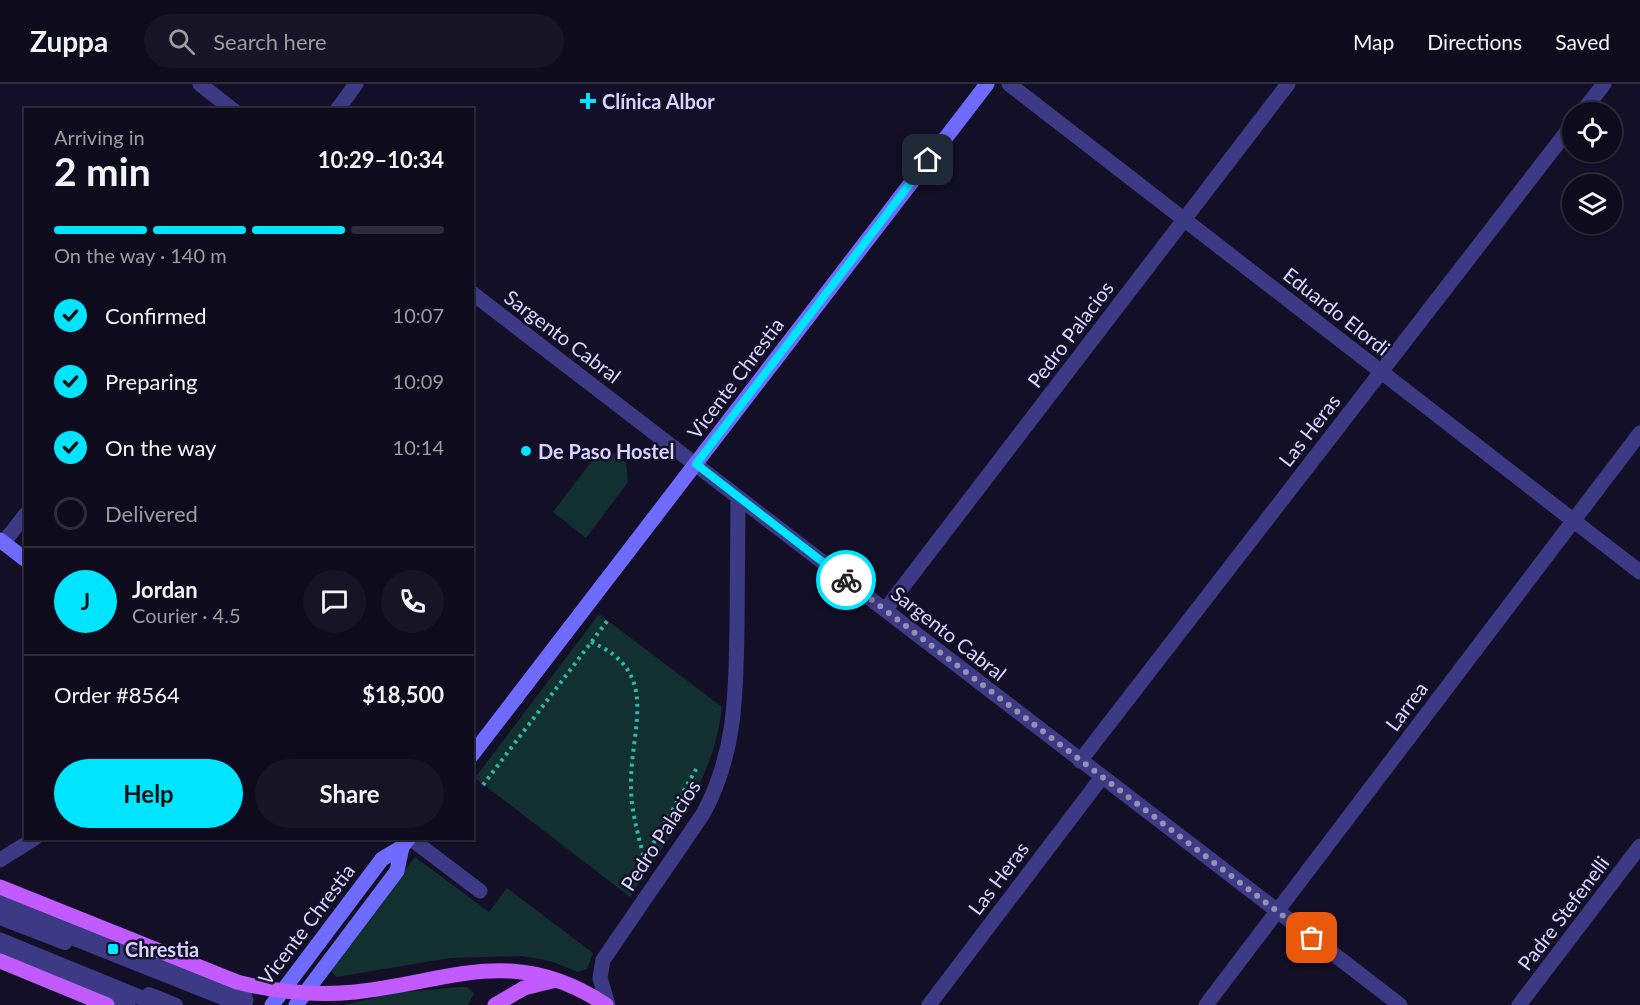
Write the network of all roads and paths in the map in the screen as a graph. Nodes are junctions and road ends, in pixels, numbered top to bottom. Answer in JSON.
{"nodes":[{"id":1,"x":200,"y":84,"type":"edge"},
{"id":2,"x":356,"y":84,"type":"edge"},
{"id":3,"x":987,"y":84,"type":"edge"},
{"id":4,"x":1009,"y":84,"type":"edge"},
{"id":5,"x":1288,"y":84,"type":"edge"},
{"id":6,"x":1604,"y":84,"type":"edge"},
{"id":7,"x":1590,"y":102,"type":"edge"},
{"id":8,"x":230,"y":108,"type":"edge"},
{"id":9,"x":338,"y":108,"type":"edge"},
{"id":10,"x":1562,"y":138,"type":"edge"},
{"id":11,"x":1184,"y":220,"type":"junction"},
{"id":12,"x":474,"y":295,"type":"edge"},
{"id":13,"x":1381,"y":372,"type":"junction"},
{"id":14,"x":1640,"y":433,"type":"edge"},
{"id":15,"x":696,"y":464,"type":"junction"},
{"id":16,"x":738,"y":498,"type":"junction"},
{"id":17,"x":24,"y":516,"type":"edge"},
{"id":18,"x":1574,"y":520,"type":"junction"},
{"id":19,"x":2,"y":542,"type":"edge"},
{"id":20,"x":24,"y":558,"type":"edge"},
{"id":21,"x":1640,"y":572,"type":"edge"},
{"id":22,"x":885,"y":610,"type":"junction"},
{"id":23,"x":608,"y":620,"type":"dead end"},
{"id":24,"x":591,"y":642,"type":"junction"},
{"id":25,"x":474,"y":752,"type":"edge"},
{"id":26,"x":701,"y":759,"type":"dead end"},
{"id":27,"x":1080,"y":761,"type":"junction"},
{"id":28,"x":1101,"y":777,"type":"junction"},
{"id":29,"x":483,"y":785,"type":"dead end"},
{"id":30,"x":32,"y":840,"type":"edge"},
{"id":31,"x":403,"y":841,"type":"edge"},
{"id":32,"x":1640,"y":846,"type":"edge"},
{"id":33,"x":644,"y":858,"type":"junction"},
{"id":34,"x":0,"y":860,"type":"edge"},
{"id":35,"x":638,"y":866,"type":"dead end"},
{"id":36,"x":0,"y":887,"type":"edge"},
{"id":37,"x":480,"y":891,"type":"dead end"},
{"id":38,"x":0,"y":896,"type":"edge"},
{"id":39,"x":0,"y":909,"type":"edge"},
{"id":40,"x":1277,"y":911,"type":"junction"},
{"id":41,"x":0,"y":918,"type":"edge"},
{"id":42,"x":0,"y":933,"type":"edge"},
{"id":43,"x":0,"y":940,"type":"edge"},
{"id":44,"x":0,"y":953,"type":"edge"},
{"id":45,"x":0,"y":961,"type":"edge"},
{"id":46,"x":559,"y":980,"type":"junction"},
{"id":47,"x":283,"y":991,"type":"junction"},
{"id":48,"x":300,"y":999,"type":"edge"},
{"id":49,"x":106,"y":1005,"type":"edge"},
{"id":50,"x":128,"y":1005,"type":"edge"},
{"id":51,"x":159,"y":1005,"type":"edge"},
{"id":52,"x":176,"y":1005,"type":"edge"},
{"id":53,"x":227,"y":1005,"type":"edge"},
{"id":54,"x":272,"y":1005,"type":"edge"},
{"id":55,"x":495,"y":1005,"type":"edge"},
{"id":56,"x":607,"y":1005,"type":"edge"},
{"id":57,"x":928,"y":1005,"type":"edge"},
{"id":58,"x":1206,"y":1005,"type":"edge"},
{"id":59,"x":1400,"y":1005,"type":"edge"},
{"id":60,"x":1519,"y":1005,"type":"edge"}],
"edges":[{"from":1,"to":8,"type":"street"},
{"from":2,"to":9,"type":"street"},
{"from":3,"to":15,"type":"main road","name":"Vicente Chrestia"},
{"from":4,"to":11,"type":"street","name":"Eduardo Elordi"},
{"from":5,"to":11,"type":"street","name":"Pedro Palacios"},
{"from":6,"to":7,"type":"street"},
{"from":10,"to":13,"type":"street","name":"Las Heras"},
{"from":11,"to":13,"type":"street","name":"Eduardo Elordi"},
{"from":11,"to":22,"type":"street","name":"Pedro Palacios"},
{"from":12,"to":15,"type":"street","name":"Sargento Cabral"},
{"from":13,"to":18,"type":"street","name":"Eduardo Elordi"},
{"from":13,"to":27,"type":"street","name":"Las Heras"},
{"from":14,"to":18,"type":"street","name":"Larrea"},
{"from":15,"to":16,"type":"street","name":"Sargento Cabral"},
{"from":15,"to":25,"type":"main road","name":"Vicente Chrestia"},
{"from":16,"to":22,"type":"street","name":"Sargento Cabral"},
{"from":16,"to":56,"type":"street","name":"Pedro Palacios"},
{"from":17,"to":19,"type":"street"},
{"from":18,"to":21,"type":"street","name":"Eduardo Elordi"},
{"from":18,"to":40,"type":"street","name":"Larrea"},
{"from":19,"to":20,"type":"main road"},
{"from":22,"to":27,"type":"street","name":"Sargento Cabral"},
{"from":23,"to":24,"type":"path"},
{"from":24,"to":29,"type":"path"},
{"from":24,"to":33,"type":"path"},
{"from":26,"to":33,"type":"path"},
{"from":27,"to":28,"type":"street","name":"Sargento Cabral"},
{"from":28,"to":40,"type":"street","name":"Sargento Cabral"},
{"from":28,"to":57,"type":"street","name":"Las Heras"},
{"from":30,"to":34,"type":"street"},
{"from":31,"to":37,"type":"street"},
{"from":31,"to":47,"type":"main road","name":"Vicente Chrestia"},
{"from":31,"to":48,"type":"main road","name":"Vicente Chrestia"},
{"from":32,"to":60,"type":"street","name":"Padre Stefenelli"},
{"from":33,"to":35,"type":"path"},
{"from":36,"to":47,"type":"main road"},
{"from":38,"to":39,"type":"street"},
{"from":40,"to":58,"type":"street","name":"Larrea"},
{"from":40,"to":59,"type":"street","name":"Sargento Cabral"},
{"from":41,"to":53,"type":"lane"},
{"from":42,"to":52,"type":"lane"},
{"from":43,"to":51,"type":"street"},
{"from":44,"to":50,"type":"street"},
{"from":45,"to":49,"type":"main road"},
{"from":46,"to":48,"type":"main road"},
{"from":46,"to":55,"type":"main road"},
{"from":46,"to":56,"type":"main road"},
{"from":47,"to":48,"type":"main road"},
{"from":47,"to":54,"type":"main road","name":"Vicente Chrestia"}]}
